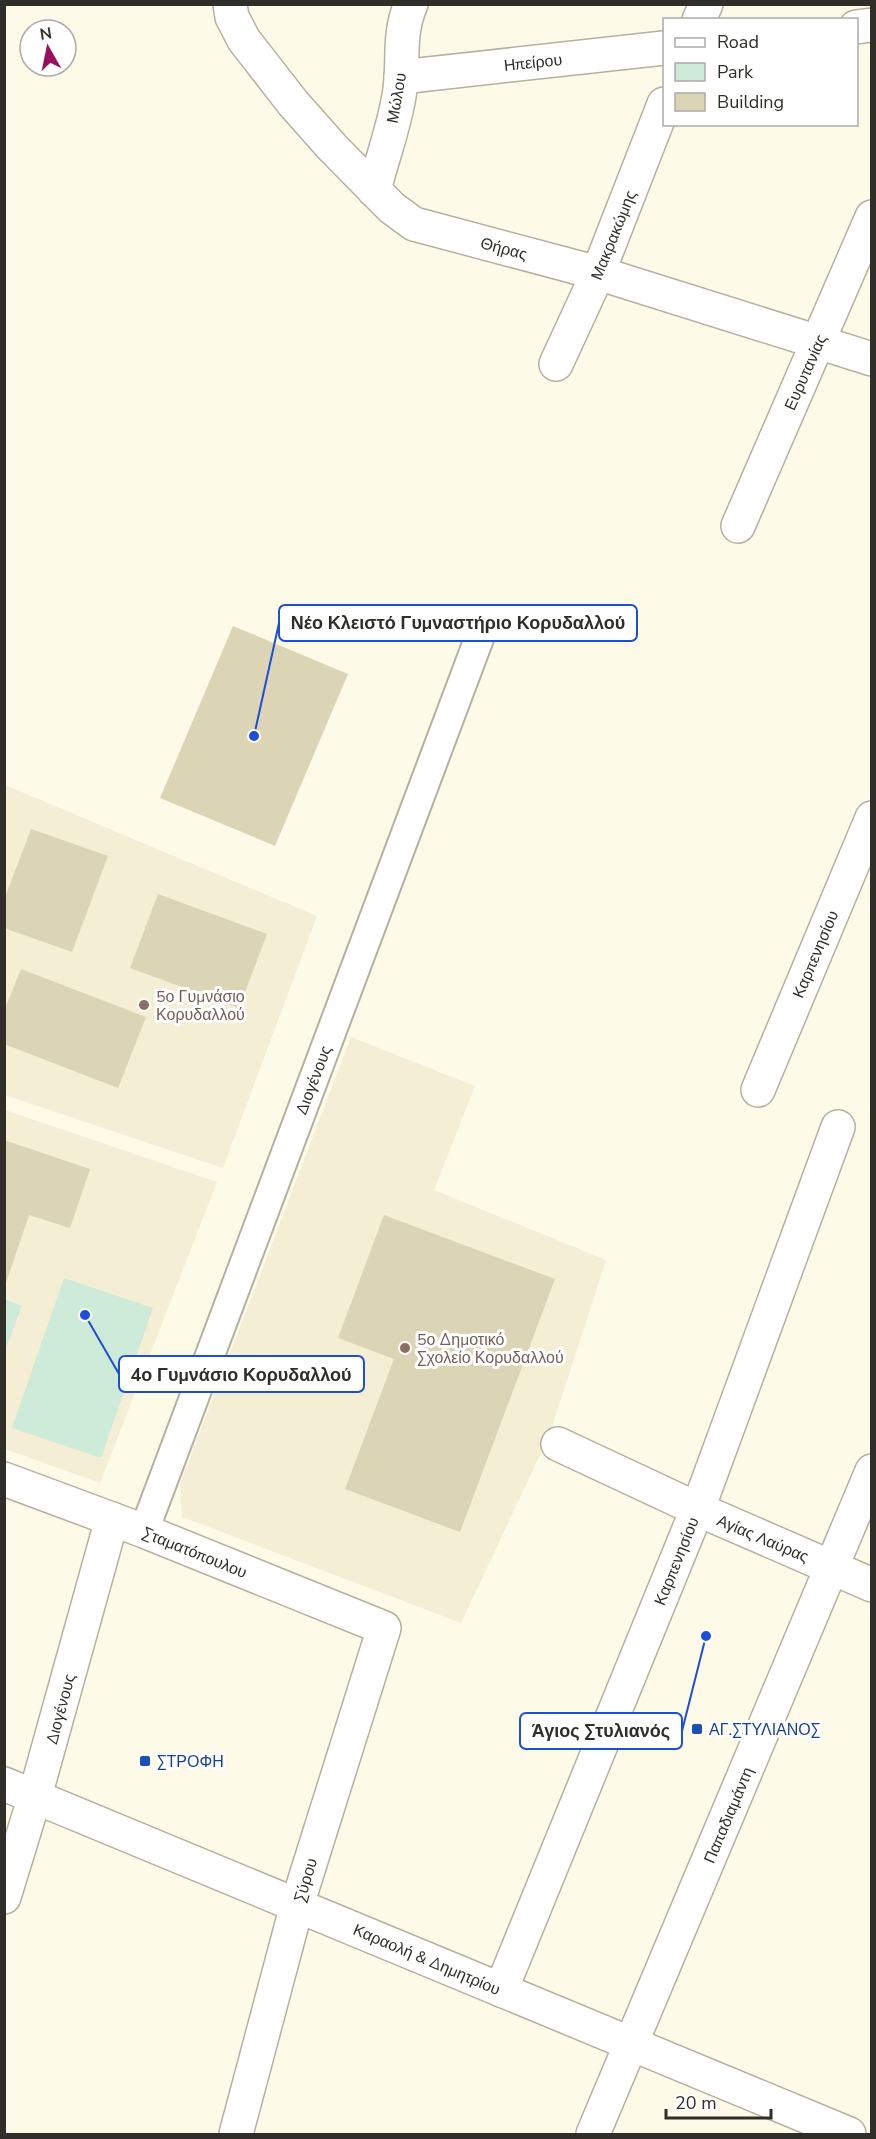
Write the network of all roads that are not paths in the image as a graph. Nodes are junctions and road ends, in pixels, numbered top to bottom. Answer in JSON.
{"nodes":[{"id":1,"x":230,"y":4,"type":"edge"},
{"id":2,"x":411,"y":4,"type":"edge"},
{"id":3,"x":706,"y":4,"type":"edge"},
{"id":4,"x":700,"y":18,"type":"edge"},
{"id":5,"x":663,"y":48,"type":"edge"},
{"id":6,"x":401,"y":77,"type":"junction"},
{"id":7,"x":663,"y":107,"type":"edge"},
{"id":8,"x":374,"y":190,"type":"junction"},
{"id":9,"x":872,"y":217,"type":"edge"},
{"id":10,"x":598,"y":273,"type":"junction"},
{"id":11,"x":818,"y":343,"type":"junction"},
{"id":12,"x":872,"y":359,"type":"edge"},
{"id":13,"x":556,"y":364,"type":"dead end"},
{"id":14,"x":738,"y":526,"type":"dead end"},
{"id":15,"x":483,"y":628,"type":"dead end"},
{"id":16,"x":872,"y":818,"type":"edge"},
{"id":17,"x":759,"y":1090,"type":"dead end"},
{"id":18,"x":838,"y":1127,"type":"dead end"},
{"id":19,"x":558,"y":1444,"type":"dead end"},
{"id":20,"x":868,"y":1477,"type":"edge"},
{"id":21,"x":4,"y":1479,"type":"edge"},
{"id":22,"x":697,"y":1509,"type":"junction"},
{"id":23,"x":112,"y":1520,"type":"junction"},
{"id":24,"x":144,"y":1531,"type":"junction"},
{"id":25,"x":832,"y":1568,"type":"junction"},
{"id":26,"x":872,"y":1585,"type":"edge"},
{"id":27,"x":384,"y":1628,"type":"joint"},
{"id":28,"x":4,"y":1784,"type":"edge"},
{"id":29,"x":35,"y":1796,"type":"junction"},
{"id":30,"x":4,"y":1897,"type":"edge"},
{"id":31,"x":297,"y":1905,"type":"junction"},
{"id":32,"x":501,"y":1990,"type":"junction"},
{"id":33,"x":631,"y":2043,"type":"junction"},
{"id":34,"x":236,"y":2134,"type":"edge"},
{"id":35,"x":593,"y":2134,"type":"edge"},
{"id":36,"x":849,"y":2134,"type":"edge"}],
"edges":[{"from":1,"to":8,"type":"street","name":"Θήρας"},
{"from":2,"to":6,"type":"street","name":"Μώλου"},
{"from":3,"to":4,"type":"street"},
{"from":5,"to":6,"type":"street","name":"Ηπείρου"},
{"from":6,"to":8,"type":"street","name":"Μώλου"},
{"from":7,"to":10,"type":"street","name":"Μακρακώμης"},
{"from":8,"to":10,"type":"street","name":"Θήρας"},
{"from":9,"to":11,"type":"street","name":"Ευρυτανίας"},
{"from":10,"to":11,"type":"street","name":"Θήρας"},
{"from":10,"to":13,"type":"street","name":"Μακρακώμης"},
{"from":11,"to":12,"type":"street","name":"Θήρας"},
{"from":11,"to":14,"type":"street","name":"Ευρυτανίας"},
{"from":15,"to":24,"type":"street","name":"Διογένους"},
{"from":16,"to":17,"type":"street","name":"Καρπενησίου"},
{"from":18,"to":22,"type":"street","name":"Καρπενησίου"},
{"from":19,"to":22,"type":"street","name":"Αγίας Λαύρας"},
{"from":20,"to":25,"type":"street","name":"Παπαδιαμάντη"},
{"from":21,"to":23,"type":"street","name":"Σταματόπουλου"},
{"from":22,"to":25,"type":"street","name":"Αγίας Λαύρας"},
{"from":22,"to":32,"type":"street","name":"Καρπενησίου"},
{"from":23,"to":24,"type":"street","name":"Σταματόπουλου"},
{"from":23,"to":29,"type":"street","name":"Διογένους"},
{"from":24,"to":27,"type":"street","name":"Σταματόπουλου"},
{"from":25,"to":26,"type":"street","name":"Αγίας Λαύρας"},
{"from":25,"to":33,"type":"street","name":"Παπαδιαμάντη"},
{"from":27,"to":31,"type":"street","name":"Σύρου"},
{"from":28,"to":29,"type":"street","name":"Καραολή & Δημητρίου"},
{"from":29,"to":30,"type":"street","name":"Διογένους"},
{"from":29,"to":31,"type":"street","name":"Καραολή & Δημητρίου"},
{"from":31,"to":32,"type":"street","name":"Καραολή & Δημητρίου"},
{"from":31,"to":34,"type":"street","name":"Σύρου"},
{"from":32,"to":33,"type":"street","name":"Καραολή & Δημητρίου"},
{"from":33,"to":35,"type":"street","name":"Παπαδιαμάντη"},
{"from":33,"to":36,"type":"street","name":"Καραολή & Δημητρίου"}]}
